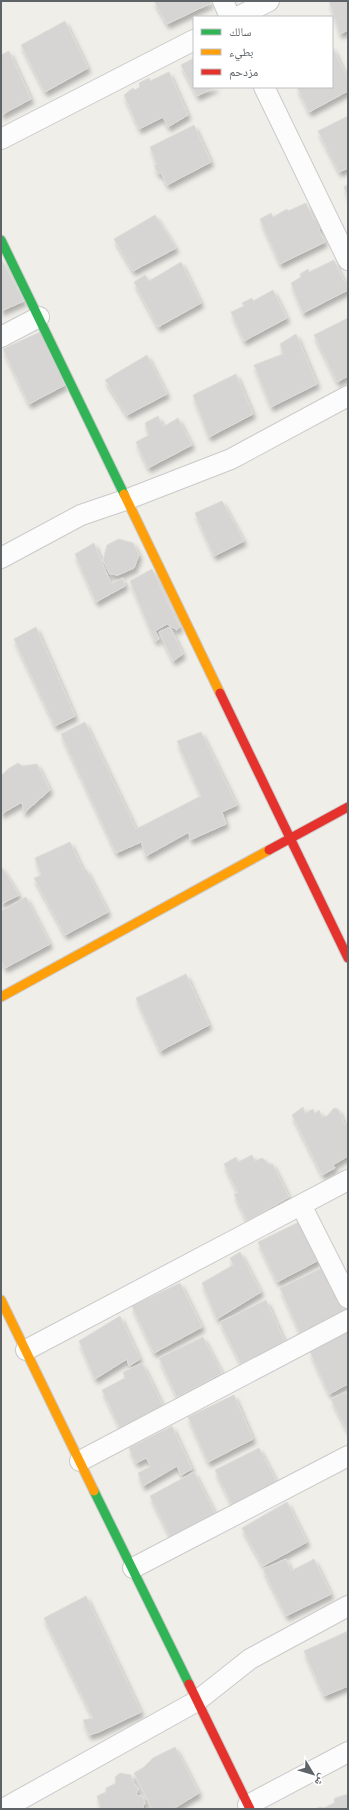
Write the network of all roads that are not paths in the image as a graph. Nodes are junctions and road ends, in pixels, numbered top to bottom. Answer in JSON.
{"nodes":[{"id":1,"x":223,"y":1,"type":"edge"},
{"id":2,"x":269,"y":1,"type":"edge"},
{"id":3,"x":230,"y":16,"type":"edge"},
{"id":4,"x":240,"y":16,"type":"edge"},
{"id":5,"x":193,"y":41,"type":"edge"},
{"id":6,"x":264,"y":88,"type":"edge"},
{"id":7,"x":1,"y":139,"type":"edge"},
{"id":8,"x":1,"y":240,"type":"edge"},
{"id":9,"x":348,"y":260,"type":"edge"},
{"id":10,"x":39,"y":317,"type":"junction"},
{"id":11,"x":1,"y":337,"type":"edge"},
{"id":12,"x":348,"y":396,"type":"edge"},
{"id":13,"x":128,"y":499,"type":"junction"},
{"id":14,"x":1,"y":558,"type":"edge"},
{"id":15,"x":348,"y":807,"type":"edge"},
{"id":16,"x":290,"y":838,"type":"junction"},
{"id":17,"x":348,"y":958,"type":"edge"},
{"id":18,"x":1,"y":997,"type":"edge"},
{"id":19,"x":348,"y":1180,"type":"edge"},
{"id":20,"x":301,"y":1205,"type":"junction"},
{"id":21,"x":348,"y":1298,"type":"edge"},
{"id":22,"x":1,"y":1300,"type":"edge"},
{"id":23,"x":348,"y":1320,"type":"edge"},
{"id":24,"x":26,"y":1350,"type":"junction"},
{"id":25,"x":348,"y":1456,"type":"edge"},
{"id":26,"x":80,"y":1461,"type":"junction"},
{"id":27,"x":133,"y":1568,"type":"junction"},
{"id":28,"x":348,"y":1606,"type":"edge"},
{"id":29,"x":197,"y":1701,"type":"junction"},
{"id":30,"x":348,"y":1752,"type":"edge"},
{"id":31,"x":249,"y":1807,"type":"edge"},
{"id":32,"x":3,"y":1809,"type":"edge"}],
"edges":[{"from":1,"to":3,"type":"street"},
{"from":2,"to":4,"type":"street"},
{"from":5,"to":7,"type":"street"},
{"from":6,"to":9,"type":"street"},
{"from":8,"to":10,"type":"street"},
{"from":10,"to":11,"type":"street"},
{"from":10,"to":13,"type":"street"},
{"from":12,"to":13,"type":"street"},
{"from":13,"to":14,"type":"street"},
{"from":13,"to":16,"type":"street"},
{"from":15,"to":16,"type":"street"},
{"from":16,"to":17,"type":"street"},
{"from":16,"to":18,"type":"street"},
{"from":19,"to":20,"type":"street"},
{"from":20,"to":21,"type":"street"},
{"from":20,"to":24,"type":"street"},
{"from":22,"to":24,"type":"street"},
{"from":23,"to":26,"type":"street"},
{"from":24,"to":26,"type":"street"},
{"from":25,"to":27,"type":"street"},
{"from":26,"to":27,"type":"street"},
{"from":27,"to":29,"type":"street"},
{"from":28,"to":29,"type":"street"},
{"from":29,"to":31,"type":"street"},
{"from":29,"to":32,"type":"street"},
{"from":30,"to":31,"type":"street"}]}
